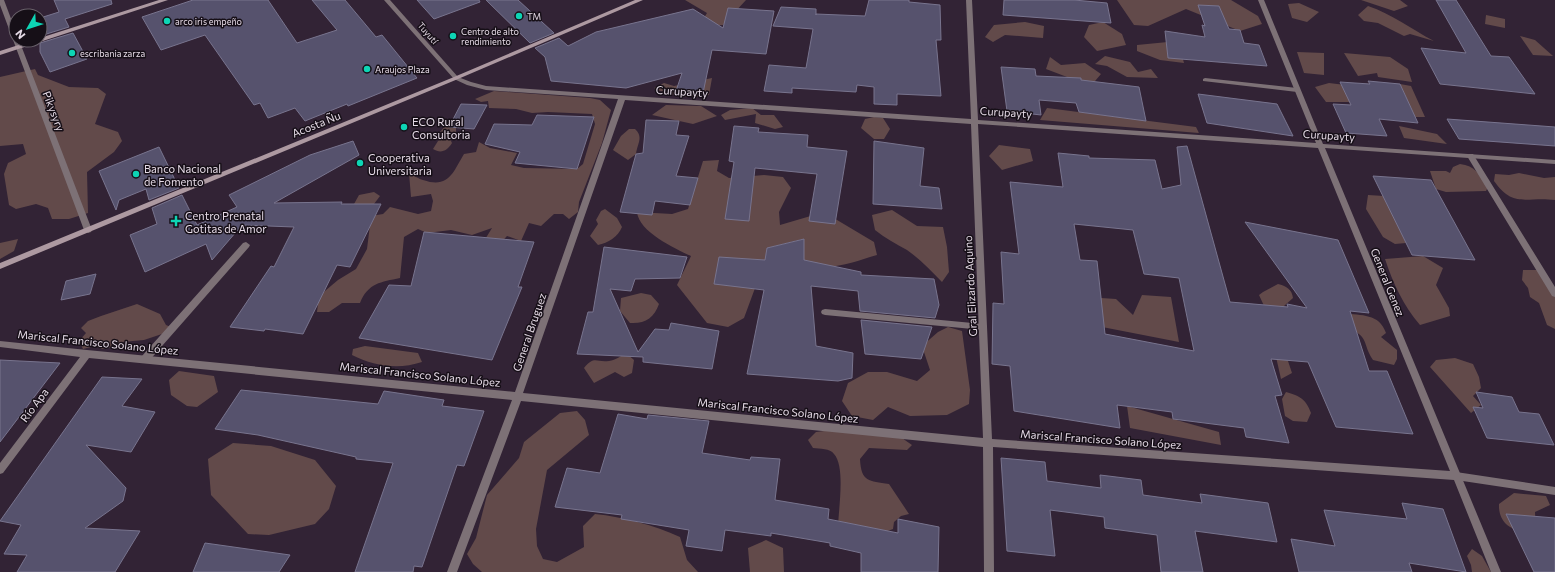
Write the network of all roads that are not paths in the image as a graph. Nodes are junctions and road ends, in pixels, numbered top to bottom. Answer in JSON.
{"nodes":[{"id":1,"x":1,"y":0,"type":"edge"},
{"id":2,"x":165,"y":0,"type":"edge"},
{"id":3,"x":387,"y":0,"type":"edge"},
{"id":4,"x":640,"y":0,"type":"edge"},
{"id":5,"x":969,"y":0,"type":"edge"},
{"id":6,"x":1261,"y":0,"type":"edge"},
{"id":7,"x":8,"y":19,"type":"edge"},
{"id":8,"x":48,"y":37,"type":"edge"},
{"id":9,"x":15,"y":48,"type":"edge"},
{"id":10,"x":18,"y":48,"type":"edge"},
{"id":11,"x":0,"y":53,"type":"edge"},
{"id":12,"x":456,"y":78,"type":"junction"},
{"id":13,"x":1205,"y":80,"type":"dead end"},
{"id":14,"x":1297,"y":90,"type":"junction"},
{"id":15,"x":622,"y":98,"type":"junction"},
{"id":16,"x":973,"y":121,"type":"junction"},
{"id":17,"x":1319,"y":146,"type":"junction"},
{"id":18,"x":1471,"y":156,"type":"junction"},
{"id":19,"x":1555,"y":162,"type":"edge"},
{"id":20,"x":88,"y":230,"type":"junction"},
{"id":21,"x":246,"y":245,"type":"dead end"},
{"id":22,"x":0,"y":266,"type":"edge"},
{"id":23,"x":1555,"y":294,"type":"edge"},
{"id":24,"x":825,"y":312,"type":"dead end"},
{"id":25,"x":983,"y":327,"type":"junction"},
{"id":26,"x":0,"y":344,"type":"edge"},
{"id":27,"x":87,"y":354,"type":"junction"},
{"id":28,"x":145,"y":359,"type":"junction"},
{"id":29,"x":518,"y":396,"type":"junction"},
{"id":30,"x":988,"y":442,"type":"junction"},
{"id":31,"x":0,"y":470,"type":"edge"},
{"id":32,"x":1456,"y":476,"type":"junction"},
{"id":33,"x":1555,"y":491,"type":"edge"},
{"id":34,"x":452,"y":572,"type":"edge"},
{"id":35,"x":989,"y":572,"type":"edge"},
{"id":36,"x":1496,"y":572,"type":"edge"}],
"edges":[{"from":1,"to":7,"type":"street","name":"Pikysyry"},
{"from":2,"to":8,"type":"street"},
{"from":3,"to":12,"type":"street","name":"Tuyutí"},
{"from":4,"to":12,"type":"street","name":"Acosta Ñu"},
{"from":5,"to":16,"type":"street","name":"Gral Elizardo Aquino"},
{"from":6,"to":14,"type":"street","name":"General Genez"},
{"from":9,"to":11,"type":"street"},
{"from":10,"to":20,"type":"street","name":"Pikysyry"},
{"from":12,"to":15,"type":"street","name":"Curupayty"},
{"from":12,"to":20,"type":"street","name":"Acosta Ñu"},
{"from":13,"to":14,"type":"street"},
{"from":14,"to":17,"type":"street","name":"General Genez"},
{"from":15,"to":16,"type":"street","name":"Curupayty"},
{"from":15,"to":29,"type":"street","name":"General Bruguez"},
{"from":16,"to":17,"type":"street","name":"Curupayty"},
{"from":16,"to":25,"type":"street","name":"Gral Elizardo Aquino"},
{"from":17,"to":18,"type":"street","name":"Curupayty"},
{"from":17,"to":32,"type":"street","name":"General Genez"},
{"from":18,"to":19,"type":"street","name":"Curupayty"},
{"from":18,"to":23,"type":"street"},
{"from":20,"to":22,"type":"street","name":"Acosta Ñu"},
{"from":21,"to":28,"type":"street"},
{"from":24,"to":25,"type":"street"},
{"from":25,"to":30,"type":"street","name":"Gral Elizardo Aquino"},
{"from":26,"to":27,"type":"street","name":"Mariscal Francisco Solano López"},
{"from":27,"to":28,"type":"street","name":"Mariscal Francisco Solano López"},
{"from":27,"to":31,"type":"street","name":"Río Apa"},
{"from":28,"to":29,"type":"street","name":"Mariscal Francisco Solano López"},
{"from":29,"to":30,"type":"street","name":"Mariscal Francisco Solano López"},
{"from":29,"to":34,"type":"street","name":"General Bruguez"},
{"from":30,"to":32,"type":"street","name":"Mariscal Francisco Solano López"},
{"from":30,"to":35,"type":"street","name":"Gral Elizardo Aquino"},
{"from":32,"to":33,"type":"street","name":"Mariscal Francisco Solano López"},
{"from":32,"to":36,"type":"street","name":"General Genez"}]}
